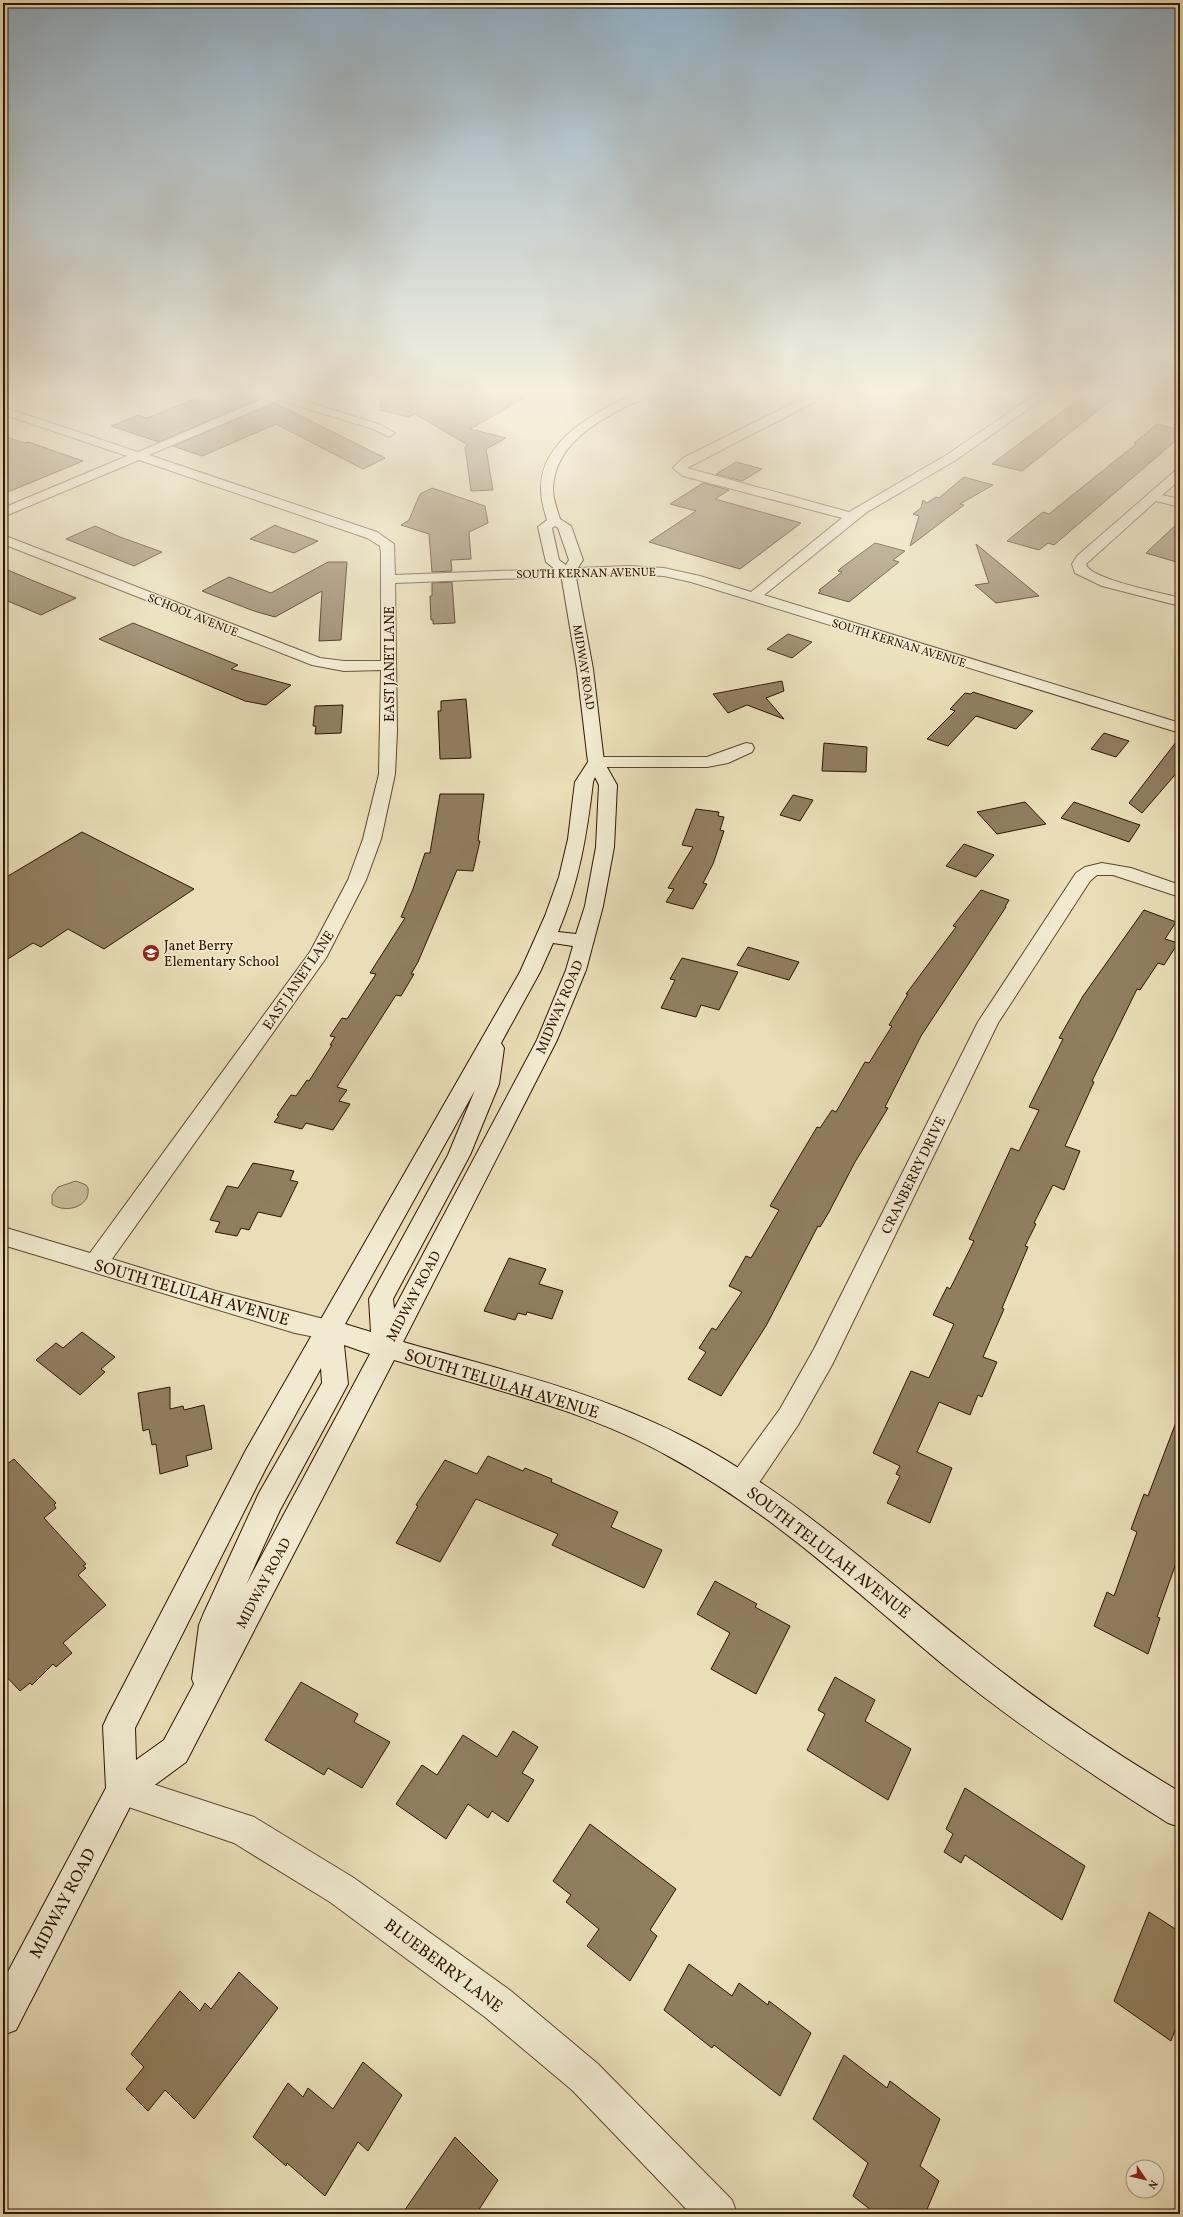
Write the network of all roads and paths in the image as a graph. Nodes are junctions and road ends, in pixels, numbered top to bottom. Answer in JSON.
{"nodes":[{"id":1,"x":53,"y":491,"type":"edge"},
{"id":2,"x":244,"y":491,"type":"edge"},
{"id":3,"x":548,"y":491,"type":"edge"},
{"id":4,"x":756,"y":491,"type":"edge"},
{"id":5,"x":895,"y":491,"type":"edge"},
{"id":6,"x":1160,"y":491,"type":"edge"},
{"id":7,"x":1154,"y":497,"type":"junction"},
{"id":8,"x":1180,"y":503,"type":"edge"},
{"id":9,"x":3,"y":513,"type":"edge"},
{"id":10,"x":852,"y":517,"type":"junction"},
{"id":11,"x":554,"y":521,"type":"junction"},
{"id":12,"x":3,"y":539,"type":"edge"},
{"id":13,"x":568,"y":572,"type":"junction"},
{"id":14,"x":389,"y":579,"type":"junction"},
{"id":15,"x":753,"y":597,"type":"junction"},
{"id":16,"x":1180,"y":602,"type":"edge"},
{"id":17,"x":389,"y":665,"type":"junction"},
{"id":18,"x":1180,"y":728,"type":"edge"},
{"id":19,"x":746,"y":748,"type":"dead end"},
{"id":20,"x":596,"y":762,"type":"junction"},
{"id":21,"x":1180,"y":891,"type":"edge"},
{"id":22,"x":546,"y":936,"type":"junction"},
{"id":23,"x":585,"y":942,"type":"junction"},
{"id":24,"x":494,"y":1038,"type":"junction"},
{"id":25,"x":3,"y":1236,"type":"edge"},
{"id":26,"x":95,"y":1264,"type":"junction"},
{"id":27,"x":330,"y":1330,"type":"junction"},
{"id":28,"x":385,"y":1349,"type":"junction"},
{"id":29,"x":742,"y":1484,"type":"junction"},
{"id":30,"x":205,"y":1694,"type":"junction"},
{"id":31,"x":122,"y":1790,"type":"junction"},
{"id":32,"x":1180,"y":1811,"type":"edge"},
{"id":33,"x":3,"y":2017,"type":"edge"},
{"id":34,"x":718,"y":2214,"type":"edge"}],
"edges":[{"from":1,"to":9,"type":"street"},
{"from":2,"to":14,"type":"street"},
{"from":3,"to":11,"type":"street"},
{"from":4,"to":10,"type":"street"},
{"from":5,"to":10,"type":"street"},
{"from":6,"to":7,"type":"street"},
{"from":7,"to":8,"type":"street"},
{"from":7,"to":16,"type":"street"},
{"from":10,"to":15,"type":"street"},
{"from":11,"to":13,"type":"street","name":"MIDWAY ROAD"},
{"from":11,"to":13,"type":"street"},
{"from":12,"to":17,"type":"street","name":"SCHOOL AVENUE"},
{"from":13,"to":14,"type":"street","name":"SOUTH KERNAN AVENUE"},
{"from":13,"to":15,"type":"street","name":"SOUTH KERNAN AVENUE"},
{"from":13,"to":20,"type":"street","name":"MIDWAY ROAD"},
{"from":14,"to":17,"type":"street","name":"EAST JANET LANE"},
{"from":15,"to":18,"type":"street","name":"SOUTH KERNAN AVENUE"},
{"from":17,"to":26,"type":"street","name":"EAST JANET LANE"},
{"from":19,"to":20,"type":"street"},
{"from":20,"to":22,"type":"street"},
{"from":20,"to":23,"type":"street","name":"MIDWAY ROAD"},
{"from":21,"to":29,"type":"street","name":"CRANBERRY DRIVE"},
{"from":22,"to":23,"type":"street"},
{"from":22,"to":24,"type":"street"},
{"from":23,"to":28,"type":"street","name":"MIDWAY ROAD"},
{"from":24,"to":27,"type":"street"},
{"from":24,"to":28,"type":"street"},
{"from":25,"to":26,"type":"street","name":"SOUTH TELULAH AVENUE"},
{"from":26,"to":27,"type":"street","name":"SOUTH TELULAH AVENUE"},
{"from":27,"to":28,"type":"street","name":"SOUTH TELULAH AVENUE"},
{"from":27,"to":30,"type":"street"},
{"from":27,"to":31,"type":"street"},
{"from":28,"to":29,"type":"street","name":"SOUTH TELULAH AVENUE"},
{"from":28,"to":30,"type":"street","name":"MIDWAY ROAD"},
{"from":29,"to":32,"type":"street","name":"SOUTH TELULAH AVENUE"},
{"from":30,"to":31,"type":"street","name":"MIDWAY ROAD"},
{"from":31,"to":33,"type":"street","name":"MIDWAY ROAD"},
{"from":31,"to":34,"type":"street","name":"BLUEBERRY LANE"}]}
